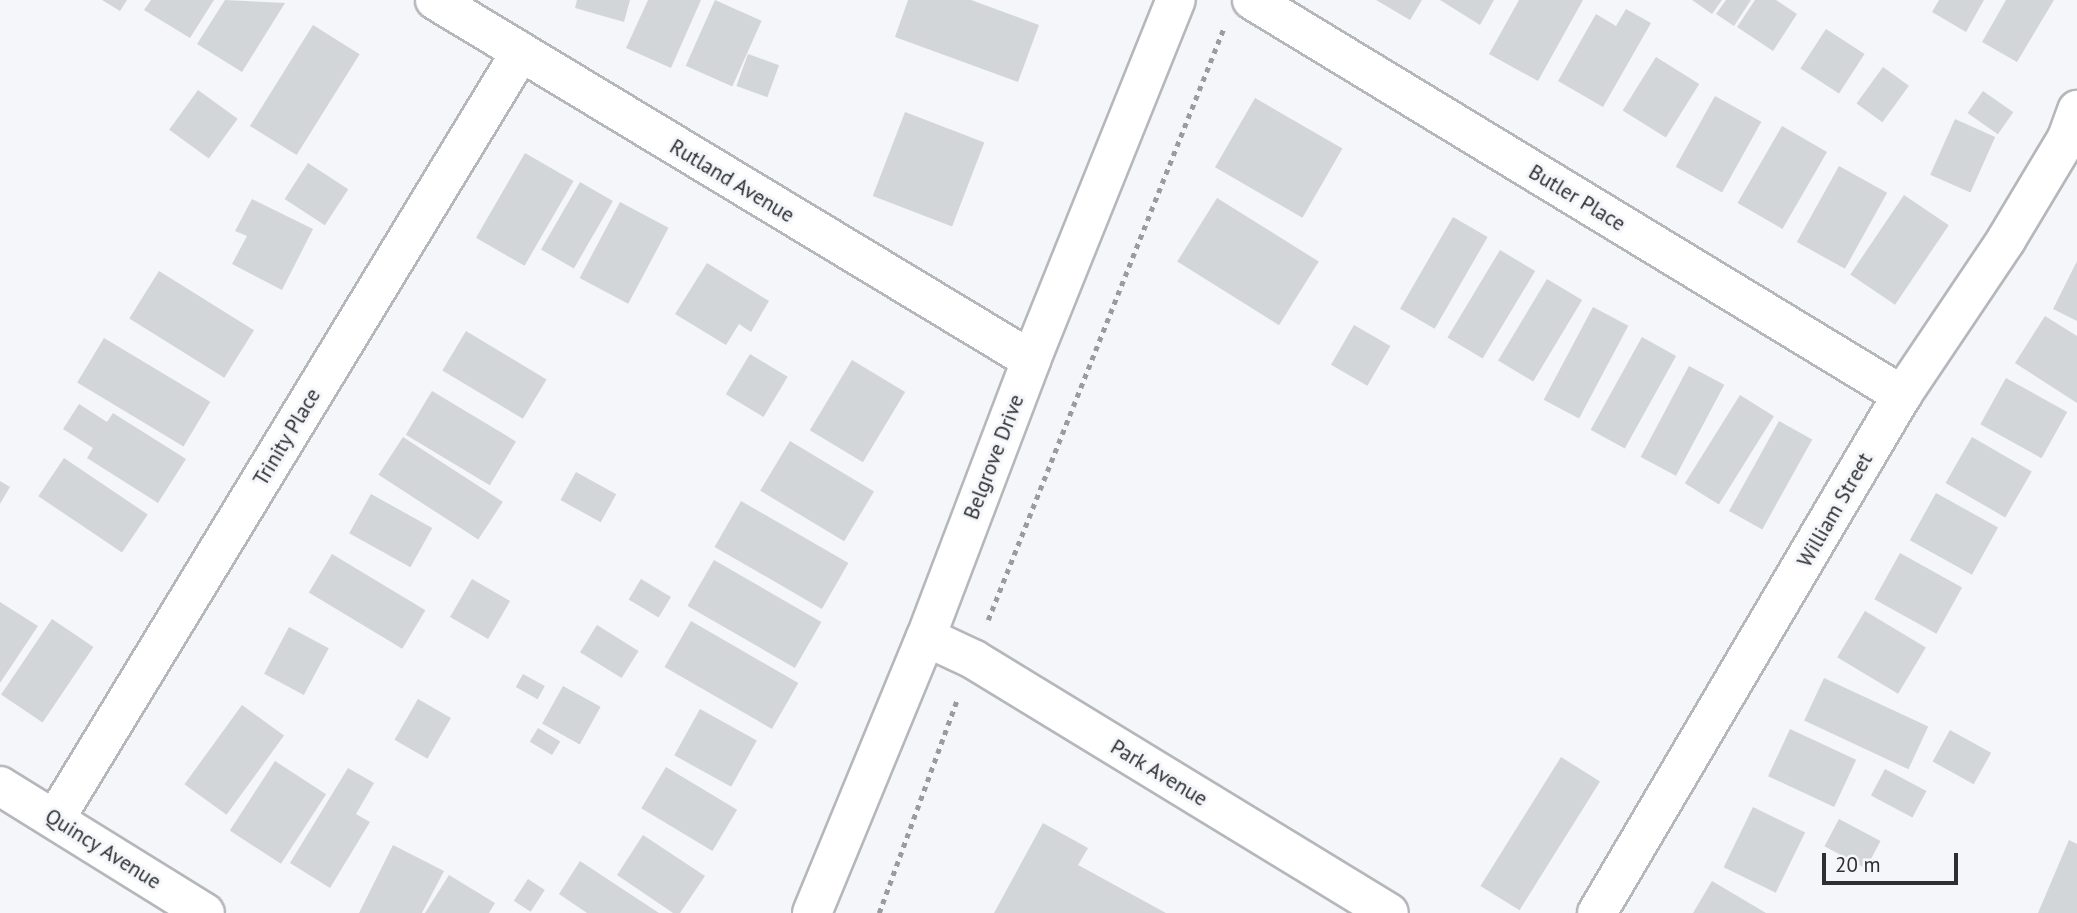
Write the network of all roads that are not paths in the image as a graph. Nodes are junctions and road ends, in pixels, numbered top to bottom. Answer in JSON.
{"nodes":[{"id":1,"x":435,"y":0,"type":"edge"},
{"id":2,"x":1176,"y":0,"type":"edge"},
{"id":3,"x":1252,"y":0,"type":"edge"},
{"id":4,"x":519,"y":55,"type":"junction"},
{"id":5,"x":2077,"y":110,"type":"edge"},
{"id":6,"x":1031,"y":360,"type":"junction"},
{"id":7,"x":1902,"y":395,"type":"junction"},
{"id":8,"x":926,"y":637,"type":"junction"},
{"id":9,"x":0,"y":786,"type":"edge"},
{"id":10,"x":55,"y":819,"type":"junction"},
{"id":11,"x":205,"y":913,"type":"edge"},
{"id":12,"x":812,"y":913,"type":"edge"},
{"id":13,"x":1389,"y":913,"type":"edge"},
{"id":14,"x":1597,"y":913,"type":"edge"}],
"edges":[{"from":1,"to":4,"type":"street","name":"Rutland Avenue"},
{"from":2,"to":6,"type":"street","name":"Belgrove Drive"},
{"from":3,"to":7,"type":"street","name":"Butler Place"},
{"from":4,"to":6,"type":"street","name":"Rutland Avenue"},
{"from":4,"to":10,"type":"street","name":"Trinity Place"},
{"from":5,"to":7,"type":"street","name":"William Street"},
{"from":6,"to":8,"type":"street","name":"Belgrove Drive"},
{"from":7,"to":14,"type":"street","name":"William Street"},
{"from":8,"to":12,"type":"street","name":"Belgrove Drive"},
{"from":8,"to":13,"type":"street","name":"Park Avenue"},
{"from":9,"to":10,"type":"street","name":"Quincy Avenue"},
{"from":10,"to":11,"type":"street","name":"Quincy Avenue"}]}
